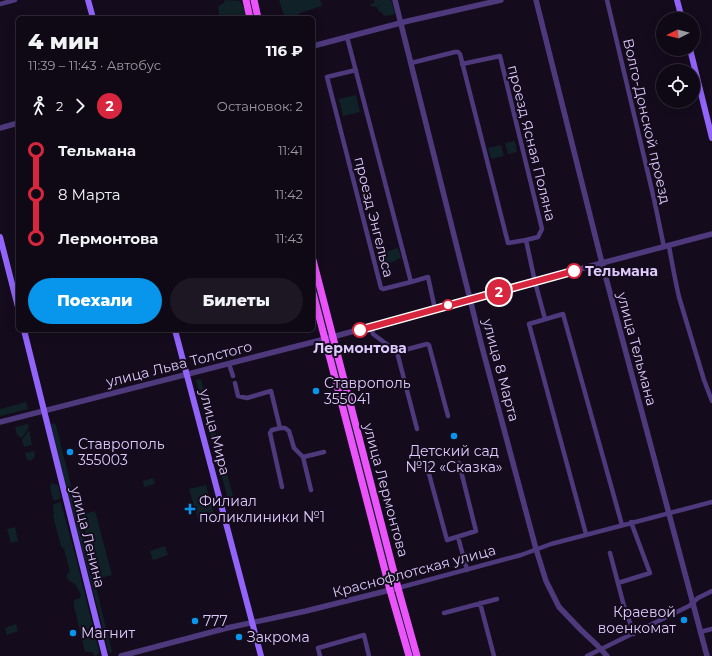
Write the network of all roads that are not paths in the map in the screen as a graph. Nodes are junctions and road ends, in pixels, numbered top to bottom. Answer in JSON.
{"nodes":[{"id":1,"x":15,"y":0,"type":"edge"},
{"id":2,"x":88,"y":0,"type":"edge"},
{"id":3,"x":246,"y":0,"type":"edge"},
{"id":4,"x":254,"y":0,"type":"edge"},
{"id":5,"x":395,"y":0,"type":"edge"},
{"id":6,"x":501,"y":0,"type":"edge"},
{"id":7,"x":536,"y":0,"type":"edge"},
{"id":8,"x":607,"y":0,"type":"edge"},
{"id":9,"x":677,"y":0,"type":"edge"},
{"id":10,"x":0,"y":4,"type":"edge"},
{"id":11,"x":680,"y":12,"type":"edge"},
{"id":12,"x":92,"y":16,"type":"edge"},
{"id":13,"x":250,"y":16,"type":"edge"},
{"id":14,"x":258,"y":16,"type":"edge"},
{"id":15,"x":401,"y":22,"type":"junction"},
{"id":16,"x":347,"y":37,"type":"junction"},
{"id":17,"x":315,"y":45,"type":"edge"},
{"id":18,"x":692,"y":56,"type":"edge"},
{"id":19,"x":411,"y":63,"type":"junction"},
{"id":20,"x":462,"y":64,"type":"junction"},
{"id":21,"x":356,"y":70,"type":"junction"},
{"id":22,"x":16,"y":124,"type":"edge"},
{"id":23,"x":0,"y":128,"type":"edge"},
{"id":24,"x":712,"y":138,"type":"edge"},
{"id":25,"x":712,"y":234,"type":"edge"},
{"id":26,"x":0,"y":237,"type":"edge"},
{"id":27,"x":526,"y":240,"type":"junction"},
{"id":28,"x":666,"y":246,"type":"junction"},
{"id":29,"x":602,"y":263,"type":"junction"},
{"id":30,"x":315,"y":268,"type":"edge"},
{"id":31,"x":411,"y":282,"type":"junction"},
{"id":32,"x":535,"y":282,"type":"junction"},
{"id":33,"x":16,"y":299,"type":"edge"},
{"id":34,"x":470,"y":299,"type":"junction"},
{"id":35,"x":315,"y":301,"type":"edge"},
{"id":36,"x":435,"y":309,"type":"junction"},
{"id":37,"x":544,"y":319,"type":"junction"},
{"id":38,"x":371,"y":326,"type":"junction"},
{"id":39,"x":24,"y":332,"type":"edge"},
{"id":40,"x":177,"y":332,"type":"edge"},
{"id":41,"x":333,"y":337,"type":"junction"},
{"id":42,"x":325,"y":340,"type":"junction"},
{"id":43,"x":397,"y":352,"type":"junction"},
{"id":44,"x":229,"y":364,"type":"junction"},
{"id":45,"x":188,"y":375,"type":"junction"},
{"id":46,"x":233,"y":376,"type":"dead end"},
{"id":47,"x":235,"y":383,"type":"dead end"},
{"id":48,"x":712,"y":401,"type":"edge"},
{"id":49,"x":44,"y":411,"type":"junction"},
{"id":50,"x":448,"y":416,"type":"dead end"},
{"id":51,"x":0,"y":422,"type":"edge"},
{"id":52,"x":280,"y":428,"type":"junction"},
{"id":53,"x":417,"y":429,"type":"dead end"},
{"id":54,"x":324,"y":452,"type":"dead end"},
{"id":55,"x":303,"y":457,"type":"junction"},
{"id":56,"x":426,"y":463,"type":"dead end"},
{"id":57,"x":459,"y":463,"type":"dead end"},
{"id":58,"x":282,"y":487,"type":"dead end"},
{"id":59,"x":311,"y":490,"type":"dead end"},
{"id":60,"x":712,"y":502,"type":"edge"},
{"id":61,"x":668,"y":513,"type":"junction"},
{"id":62,"x":632,"y":522,"type":"junction"},
{"id":63,"x":622,"y":525,"type":"junction"},
{"id":64,"x":586,"y":534,"type":"junction"},
{"id":65,"x":458,"y":537,"type":"junction"},
{"id":66,"x":536,"y":549,"type":"junction"},
{"id":67,"x":610,"y":553,"type":"dead end"},
{"id":68,"x":467,"y":570,"type":"junction"},
{"id":69,"x":618,"y":583,"type":"junction"},
{"id":70,"x":394,"y":589,"type":"junction"},
{"id":71,"x":712,"y":591,"type":"edge"},
{"id":72,"x":497,"y":599,"type":"dead end"},
{"id":73,"x":693,"y":602,"type":"junction"},
{"id":74,"x":480,"y":603,"type":"junction"},
{"id":75,"x":444,"y":613,"type":"dead end"},
{"id":76,"x":252,"y":623,"type":"junction"},
{"id":77,"x":712,"y":629,"type":"edge"},
{"id":78,"x":700,"y":632,"type":"junction"},
{"id":79,"x":634,"y":634,"type":"junction"},
{"id":80,"x":600,"y":649,"type":"junction"},
{"id":81,"x":105,"y":656,"type":"edge"},
{"id":82,"x":121,"y":656,"type":"edge"},
{"id":83,"x":261,"y":656,"type":"edge"},
{"id":84,"x":320,"y":656,"type":"edge"},
{"id":85,"x":369,"y":656,"type":"edge"},
{"id":86,"x":409,"y":656,"type":"edge"},
{"id":87,"x":417,"y":656,"type":"edge"},
{"id":88,"x":494,"y":656,"type":"edge"},
{"id":89,"x":587,"y":656,"type":"edge"},
{"id":90,"x":607,"y":656,"type":"edge"},
{"id":91,"x":707,"y":656,"type":"edge"}],
"edges":[{"from":1,"to":10,"type":"street"},
{"from":2,"to":12,"type":"main road"},
{"from":3,"to":13,"type":"main road"},
{"from":4,"to":14,"type":"main road"},
{"from":5,"to":15,"type":"street","name":"улица 8 Марта"},
{"from":6,"to":15,"type":"street"},
{"from":7,"to":29,"type":"street","name":"улица Тельмана"},
{"from":8,"to":28,"type":"street","name":"Волго-Донской проезд"},
{"from":9,"to":11,"type":"main road"},
{"from":15,"to":16,"type":"street"},
{"from":15,"to":19,"type":"street","name":"улица 8 Марта"},
{"from":16,"to":17,"type":"street"},
{"from":16,"to":21,"type":"street","name":"проезд Энгельса"},
{"from":18,"to":24,"type":"main road"},
{"from":19,"to":20,"type":"street"},
{"from":19,"to":34,"type":"street","name":"улица 8 Марта"},
{"from":20,"to":27,"type":"street","name":"проезд Ясная Поляна"},
{"from":20,"to":27,"type":"street","name":"проезд Ясная Поляна"},
{"from":21,"to":31,"type":"street","name":"проезд Энгельса"},
{"from":21,"to":31,"type":"street","name":"проезд Энгельса"},
{"from":22,"to":23,"type":"street"},
{"from":25,"to":28,"type":"street","name":"улица Льва Толстого"},
{"from":26,"to":33,"type":"main road"},
{"from":27,"to":32,"type":"street"},
{"from":28,"to":29,"type":"street","name":"улица Льва Толстого"},
{"from":28,"to":48,"type":"street","name":"Волго-Донской проезд"},
{"from":29,"to":32,"type":"street","name":"улица Льва Толстого"},
{"from":29,"to":61,"type":"street","name":"улица Тельмана"},
{"from":30,"to":41,"type":"main road","name":"улица Лермонтова"},
{"from":31,"to":36,"type":"street"},
{"from":32,"to":34,"type":"street","name":"улица Льва Толстого"},
{"from":32,"to":37,"type":"street"},
{"from":34,"to":36,"type":"street","name":"улица Льва Толстого"},
{"from":34,"to":66,"type":"street","name":"улица 8 Марта"},
{"from":35,"to":42,"type":"main road","name":"улица Лермонтова"},
{"from":36,"to":38,"type":"street","name":"улица Льва Толстого"},
{"from":37,"to":63,"type":"street"},
{"from":37,"to":64,"type":"street"},
{"from":38,"to":41,"type":"street","name":"улица Льва Толстого"},
{"from":38,"to":43,"type":"street"},
{"from":39,"to":49,"type":"main road","name":"улица Ленина"},
{"from":40,"to":45,"type":"main road","name":"улица Мира"},
{"from":41,"to":42,"type":"street","name":"улица Льва Толстого"},
{"from":41,"to":70,"type":"main road","name":"улица Лермонтова"},
{"from":42,"to":44,"type":"street","name":"улица Льва Толстого"},
{"from":42,"to":70,"type":"main road","name":"улица Лермонтова"},
{"from":43,"to":50,"type":"street"},
{"from":43,"to":53,"type":"street"},
{"from":44,"to":45,"type":"street","name":"улица Льва Толстого"},
{"from":44,"to":46,"type":"street"},
{"from":45,"to":49,"type":"street","name":"улица Льва Толстого"},
{"from":45,"to":76,"type":"main road","name":"улица Мира"},
{"from":47,"to":52,"type":"street"},
{"from":49,"to":51,"type":"street","name":"улица Льва Толстого"},
{"from":49,"to":81,"type":"main road","name":"улица Ленина"},
{"from":52,"to":55,"type":"street"},
{"from":52,"to":58,"type":"street"},
{"from":54,"to":55,"type":"street"},
{"from":55,"to":59,"type":"street"},
{"from":56,"to":65,"type":"street"},
{"from":57,"to":65,"type":"street"},
{"from":60,"to":61,"type":"street","name":"Краснофлотская улица"},
{"from":61,"to":62,"type":"street","name":"Краснофлотская улица"},
{"from":61,"to":73,"type":"street","name":"улица Тельмана"},
{"from":62,"to":63,"type":"street","name":"Краснофлотская улица"},
{"from":62,"to":69,"type":"street"},
{"from":63,"to":64,"type":"street","name":"Краснофлотская улица"},
{"from":64,"to":66,"type":"street","name":"Краснофлотская улица"},
{"from":65,"to":68,"type":"street"},
{"from":66,"to":68,"type":"street","name":"Краснофлотская улица"},
{"from":66,"to":80,"type":"street","name":"улица 8 Марта"},
{"from":67,"to":69,"type":"street"},
{"from":68,"to":70,"type":"street","name":"Краснофлотская улица"},
{"from":69,"to":79,"type":"street"},
{"from":70,"to":76,"type":"street","name":"Краснофлотская улица"},
{"from":70,"to":86,"type":"main road","name":"улица Лермонтова"},
{"from":70,"to":87,"type":"main road","name":"улица Лермонтова"},
{"from":71,"to":73,"type":"street"},
{"from":72,"to":74,"type":"street"},
{"from":73,"to":78,"type":"street","name":"улица Тельмана"},
{"from":73,"to":79,"type":"street"},
{"from":74,"to":75,"type":"street"},
{"from":74,"to":88,"type":"street"},
{"from":76,"to":82,"type":"street","name":"Краснофлотская улица"},
{"from":76,"to":83,"type":"main road","name":"улица Мира"},
{"from":77,"to":78,"type":"street"},
{"from":78,"to":91,"type":"street","name":"улица Тельмана"},
{"from":79,"to":80,"type":"street"},
{"from":80,"to":89,"type":"street"},
{"from":80,"to":90,"type":"street","name":"улица 8 Марта"},
{"from":84,"to":85,"type":"street"}]}
